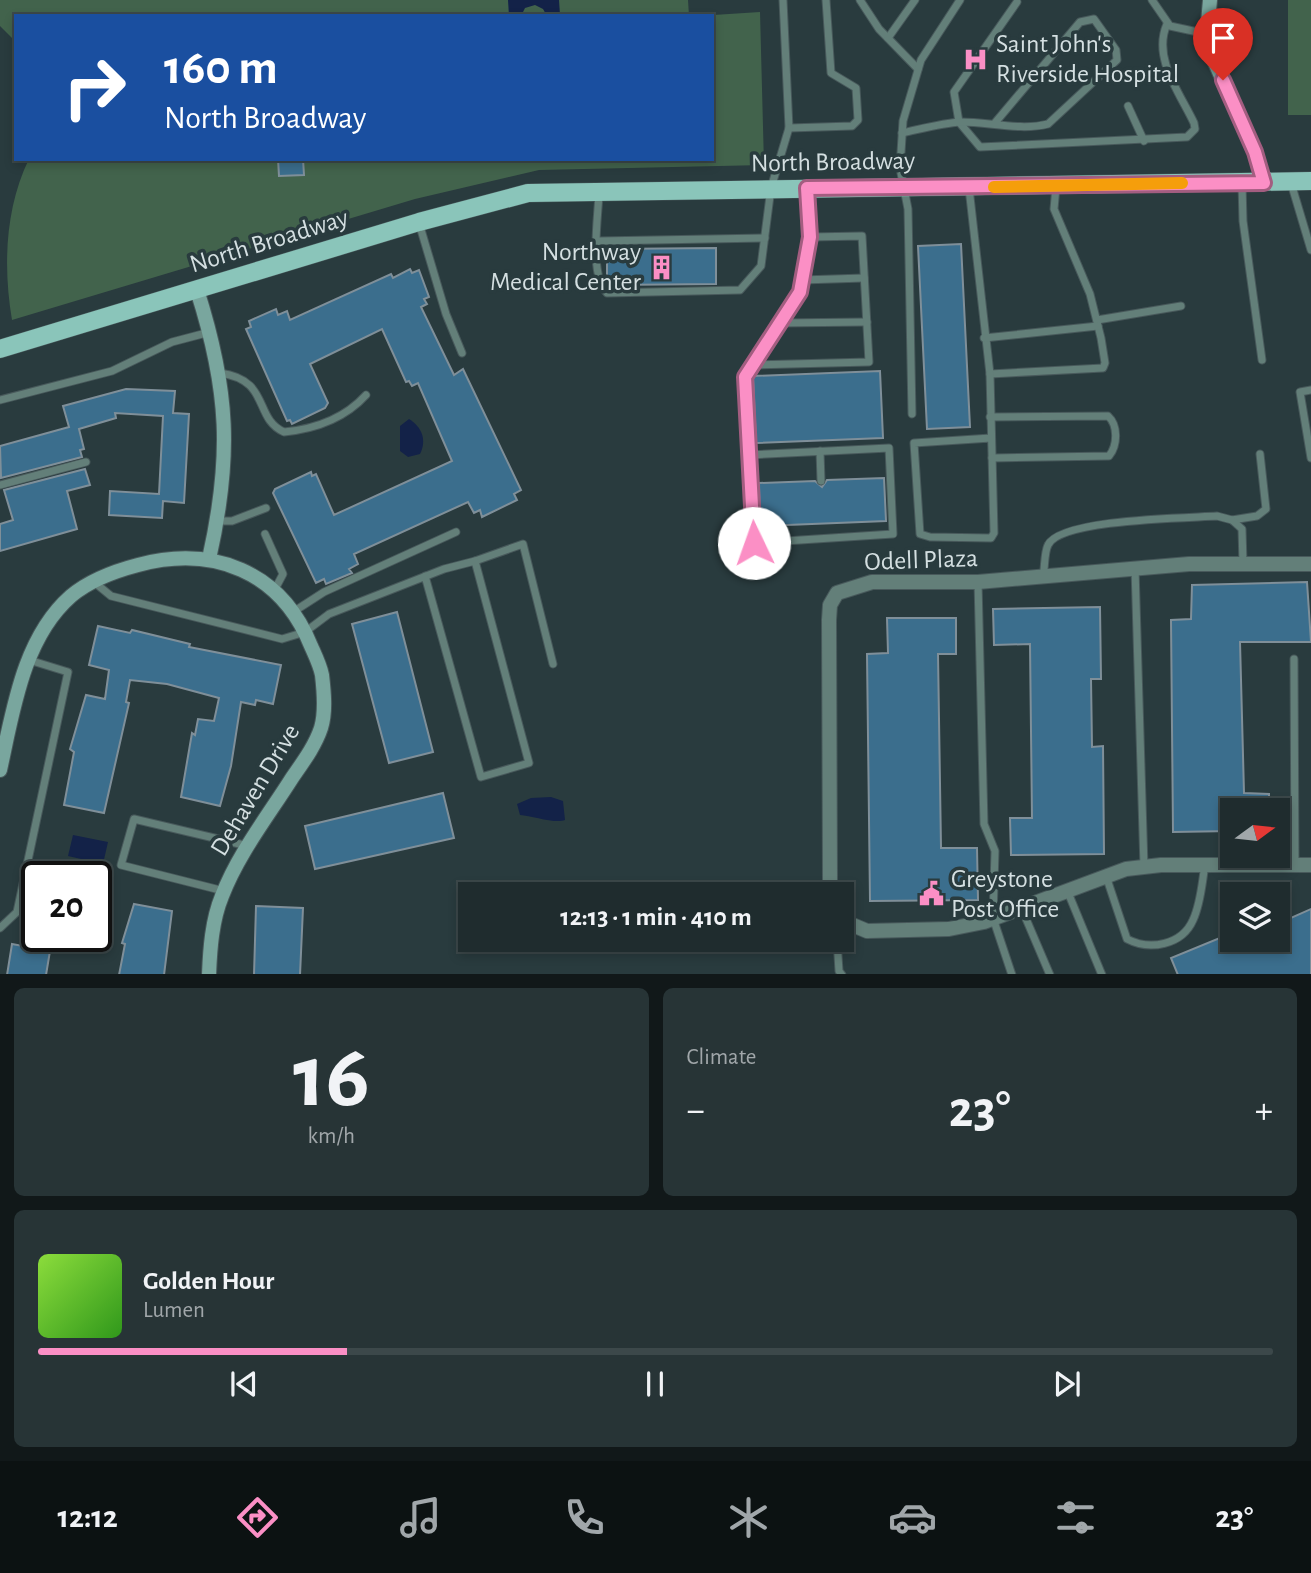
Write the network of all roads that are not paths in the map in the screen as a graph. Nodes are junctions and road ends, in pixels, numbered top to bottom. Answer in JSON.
{"nodes":[{"id":1,"x":783,"y":0,"type":"edge"},
{"id":2,"x":826,"y":0,"type":"edge"},
{"id":3,"x":860,"y":0,"type":"edge"},
{"id":4,"x":915,"y":0,"type":"edge"},
{"id":5,"x":960,"y":0,"type":"edge"},
{"id":6,"x":1152,"y":0,"type":"edge"},
{"id":7,"x":1158,"y":0,"type":"edge"},
{"id":8,"x":1210,"y":0,"type":"edge"},
{"id":9,"x":1017,"y":2,"type":"dead end"},
{"id":10,"x":1157,"y":9,"type":"junction"},
{"id":11,"x":1167,"y":24,"type":"junction"},
{"id":12,"x":1207,"y":34,"type":"junction"},
{"id":13,"x":888,"y":38,"type":"junction"},
{"id":14,"x":918,"y":69,"type":"junction"},
{"id":15,"x":1128,"y":106,"type":"dead end"},
{"id":16,"x":959,"y":122,"type":"junction"},
{"id":17,"x":994,"y":124,"type":"junction"},
{"id":18,"x":789,"y":128,"type":"junction"},
{"id":19,"x":902,"y":133,"type":"junction"},
{"id":20,"x":1144,"y":141,"type":"junction"},
{"id":21,"x":1311,"y":181,"type":"edge"},
{"id":22,"x":1291,"y":182,"type":"junction"},
{"id":23,"x":1242,"y":183,"type":"junction"},
{"id":24,"x":1264,"y":183,"type":"junction"},
{"id":25,"x":904,"y":186,"type":"junction"},
{"id":26,"x":1056,"y":186,"type":"junction"},
{"id":27,"x":771,"y":188,"type":"junction"},
{"id":28,"x":807,"y":188,"type":"junction"},
{"id":29,"x":969,"y":188,"type":"junction"},
{"id":30,"x":599,"y":192,"type":"junction"},
{"id":31,"x":419,"y":222,"type":"junction"},
{"id":32,"x":810,"y":237,"type":"junction"},
{"id":33,"x":765,"y":238,"type":"junction"},
{"id":34,"x":598,"y":241,"type":"junction"},
{"id":35,"x":1311,"y":250,"type":"edge"},
{"id":36,"x":864,"y":278,"type":"junction"},
{"id":37,"x":802,"y":281,"type":"junction"},
{"id":38,"x":197,"y":290,"type":"junction"},
{"id":39,"x":1181,"y":306,"type":"dead end"},
{"id":40,"x":867,"y":322,"type":"junction"},
{"id":41,"x":779,"y":323,"type":"junction"},
{"id":42,"x":1098,"y":323,"type":"junction"},
{"id":43,"x":210,"y":332,"type":"junction"},
{"id":44,"x":984,"y":338,"type":"junction"},
{"id":45,"x":0,"y":349,"type":"edge"},
{"id":46,"x":462,"y":353,"type":"dead end"},
{"id":47,"x":1262,"y":360,"type":"dead end"},
{"id":48,"x":753,"y":365,"type":"junction"},
{"id":49,"x":219,"y":373,"type":"junction"},
{"id":50,"x":990,"y":374,"type":"junction"},
{"id":51,"x":1311,"y":390,"type":"edge"},
{"id":52,"x":366,"y":395,"type":"dead end"},
{"id":53,"x":0,"y":400,"type":"edge"},
{"id":54,"x":912,"y":414,"type":"dead end"},
{"id":55,"x":990,"y":417,"type":"junction"},
{"id":56,"x":991,"y":438,"type":"junction"},
{"id":57,"x":820,"y":451,"type":"junction"},
{"id":58,"x":749,"y":454,"type":"junction"},
{"id":59,"x":1260,"y":454,"type":"dead end"},
{"id":60,"x":992,"y":458,"type":"junction"},
{"id":61,"x":1311,"y":458,"type":"edge"},
{"id":62,"x":86,"y":462,"type":"dead end"},
{"id":63,"x":821,"y":481,"type":"dead end"},
{"id":64,"x":0,"y":485,"type":"edge"},
{"id":65,"x":266,"y":508,"type":"dead end"},
{"id":66,"x":1232,"y":520,"type":"junction"},
{"id":67,"x":217,"y":521,"type":"junction"},
{"id":68,"x":456,"y":532,"type":"dead end"},
{"id":69,"x":265,"y":534,"type":"dead end"},
{"id":70,"x":209,"y":559,"type":"junction"},
{"id":71,"x":475,"y":561,"type":"junction"},
{"id":72,"x":1311,"y":564,"type":"edge"},
{"id":73,"x":1243,"y":565,"type":"junction"},
{"id":74,"x":1135,"y":567,"type":"junction"},
{"id":75,"x":425,"y":576,"type":"junction"},
{"id":76,"x":1043,"y":578,"type":"junction"},
{"id":77,"x":94,"y":582,"type":"junction"},
{"id":78,"x":978,"y":582,"type":"junction"},
{"id":79,"x":274,"y":591,"type":"junction"},
{"id":80,"x":293,"y":612,"type":"junction"},
{"id":81,"x":305,"y":632,"type":"junction"},
{"id":82,"x":1294,"y":659,"type":"dead end"},
{"id":83,"x":29,"y":660,"type":"junction"},
{"id":84,"x":553,"y":664,"type":"dead end"},
{"id":85,"x":0,"y":770,"type":"edge"},
{"id":86,"x":249,"y":846,"type":"junction"},
{"id":87,"x":1206,"y":864,"type":"junction"},
{"id":88,"x":1295,"y":865,"type":"junction"},
{"id":89,"x":1311,"y":865,"type":"edge"},
{"id":90,"x":1144,"y":867,"type":"junction"},
{"id":91,"x":1106,"y":876,"type":"junction"},
{"id":92,"x":830,"y":882,"type":"edge"},
{"id":93,"x":1067,"y":890,"type":"junction"},
{"id":94,"x":224,"y":891,"type":"junction"},
{"id":95,"x":1021,"y":906,"type":"junction"},
{"id":96,"x":993,"y":918,"type":"junction"},
{"id":97,"x":854,"y":926,"type":"edge"},
{"id":98,"x":0,"y":928,"type":"edge"},
{"id":99,"x":838,"y":952,"type":"edge"},
{"id":100,"x":209,"y":974,"type":"edge"},
{"id":101,"x":841,"y":974,"type":"edge"},
{"id":102,"x":1012,"y":974,"type":"edge"},
{"id":103,"x":1049,"y":974,"type":"edge"},
{"id":104,"x":1102,"y":974,"type":"edge"}],
"edges":[{"from":1,"to":18,"type":"lane"},
{"from":2,"to":18,"type":"lane"},
{"from":3,"to":13,"type":"lane"},
{"from":4,"to":13,"type":"lane"},
{"from":5,"to":14,"type":"lane"},
{"from":6,"to":10,"type":"lane"},
{"from":7,"to":10,"type":"lane"},
{"from":8,"to":12,"type":"street"},
{"from":9,"to":16,"type":"lane"},
{"from":10,"to":11,"type":"lane"},
{"from":11,"to":12,"type":"lane"},
{"from":11,"to":20,"type":"lane"},
{"from":12,"to":24,"type":"street"},
{"from":13,"to":14,"type":"lane"},
{"from":14,"to":19,"type":"lane"},
{"from":15,"to":20,"type":"lane"},
{"from":16,"to":17,"type":"lane"},
{"from":16,"to":19,"type":"lane"},
{"from":16,"to":20,"type":"lane"},
{"from":17,"to":17,"type":"lane"},
{"from":18,"to":27,"type":"lane"},
{"from":19,"to":25,"type":"lane"},
{"from":21,"to":22,"type":"main road","name":"North Broadway"},
{"from":22,"to":24,"type":"main road","name":"North Broadway"},
{"from":22,"to":35,"type":"lane"},
{"from":23,"to":24,"type":"main road","name":"North Broadway"},
{"from":23,"to":26,"type":"main road","name":"North Broadway"},
{"from":23,"to":47,"type":"lane"},
{"from":25,"to":28,"type":"main road","name":"North Broadway"},
{"from":25,"to":29,"type":"main road","name":"North Broadway"},
{"from":25,"to":54,"type":"lane"},
{"from":26,"to":29,"type":"main road","name":"North Broadway"},
{"from":26,"to":42,"type":"lane"},
{"from":27,"to":28,"type":"main road","name":"North Broadway"},
{"from":27,"to":30,"type":"main road","name":"North Broadway"},
{"from":27,"to":33,"type":"lane"},
{"from":28,"to":32,"type":"lane"},
{"from":29,"to":44,"type":"lane"},
{"from":30,"to":31,"type":"main road","name":"North Broadway"},
{"from":30,"to":34,"type":"lane"},
{"from":31,"to":38,"type":"main road","name":"North Broadway"},
{"from":31,"to":46,"type":"lane"},
{"from":32,"to":36,"type":"lane"},
{"from":32,"to":37,"type":"lane"},
{"from":33,"to":34,"type":"lane"},
{"from":33,"to":34,"type":"lane"},
{"from":36,"to":37,"type":"lane"},
{"from":36,"to":40,"type":"lane"},
{"from":37,"to":41,"type":"lane"},
{"from":38,"to":43,"type":"street"},
{"from":38,"to":45,"type":"main road","name":"North Broadway"},
{"from":39,"to":42,"type":"lane"},
{"from":40,"to":41,"type":"lane"},
{"from":40,"to":48,"type":"lane"},
{"from":41,"to":48,"type":"lane"},
{"from":42,"to":44,"type":"lane"},
{"from":42,"to":50,"type":"lane"},
{"from":43,"to":49,"type":"street"},
{"from":43,"to":53,"type":"lane"},
{"from":44,"to":50,"type":"lane"},
{"from":48,"to":58,"type":"lane"},
{"from":49,"to":52,"type":"lane"},
{"from":49,"to":67,"type":"street"},
{"from":50,"to":55,"type":"lane"},
{"from":51,"to":61,"type":"lane"},
{"from":55,"to":56,"type":"lane"},
{"from":55,"to":60,"type":"lane"},
{"from":56,"to":60,"type":"lane"},
{"from":56,"to":60,"type":"lane"},
{"from":57,"to":58,"type":"lane"},
{"from":57,"to":58,"type":"lane"},
{"from":57,"to":63,"type":"lane"},
{"from":59,"to":66,"type":"lane"},
{"from":62,"to":64,"type":"lane"},
{"from":65,"to":67,"type":"lane"},
{"from":66,"to":73,"type":"lane"},
{"from":66,"to":76,"type":"lane"},
{"from":67,"to":70,"type":"street"},
{"from":68,"to":80,"type":"lane"},
{"from":69,"to":79,"type":"lane"},
{"from":70,"to":77,"type":"street","name":"Dehaven Drive"},
{"from":70,"to":79,"type":"street","name":"Dehaven Drive"},
{"from":71,"to":75,"type":"lane"},
{"from":71,"to":75,"type":"lane"},
{"from":71,"to":84,"type":"lane"},
{"from":72,"to":73,"type":"street","name":"Odell Plaza"},
{"from":73,"to":74,"type":"street","name":"Odell Plaza"},
{"from":74,"to":76,"type":"street","name":"Odell Plaza"},
{"from":74,"to":90,"type":"lane"},
{"from":75,"to":81,"type":"lane"},
{"from":76,"to":78,"type":"street","name":"Odell Plaza"},
{"from":77,"to":81,"type":"lane"},
{"from":77,"to":83,"type":"street","name":"Dehaven Drive"},
{"from":78,"to":92,"type":"street","name":"Odell Plaza"},
{"from":78,"to":96,"type":"lane"},
{"from":79,"to":80,"type":"street","name":"Dehaven Drive"},
{"from":80,"to":81,"type":"street","name":"Dehaven Drive"},
{"from":81,"to":86,"type":"street","name":"Dehaven Drive"},
{"from":82,"to":88,"type":"lane"},
{"from":83,"to":85,"type":"street","name":"Dehaven Drive"},
{"from":83,"to":98,"type":"lane"},
{"from":86,"to":94,"type":"street","name":"Dehaven Drive"},
{"from":86,"to":94,"type":"lane"},
{"from":87,"to":88,"type":"street"},
{"from":87,"to":90,"type":"street"},
{"from":87,"to":91,"type":"lane"},
{"from":88,"to":89,"type":"street"},
{"from":90,"to":91,"type":"street"},
{"from":91,"to":93,"type":"street"},
{"from":93,"to":95,"type":"street"},
{"from":93,"to":104,"type":"lane"},
{"from":94,"to":100,"type":"street","name":"Dehaven Drive"},
{"from":95,"to":96,"type":"street"},
{"from":95,"to":103,"type":"lane"},
{"from":96,"to":97,"type":"street"},
{"from":96,"to":102,"type":"lane"},
{"from":99,"to":101,"type":"lane"}]}
